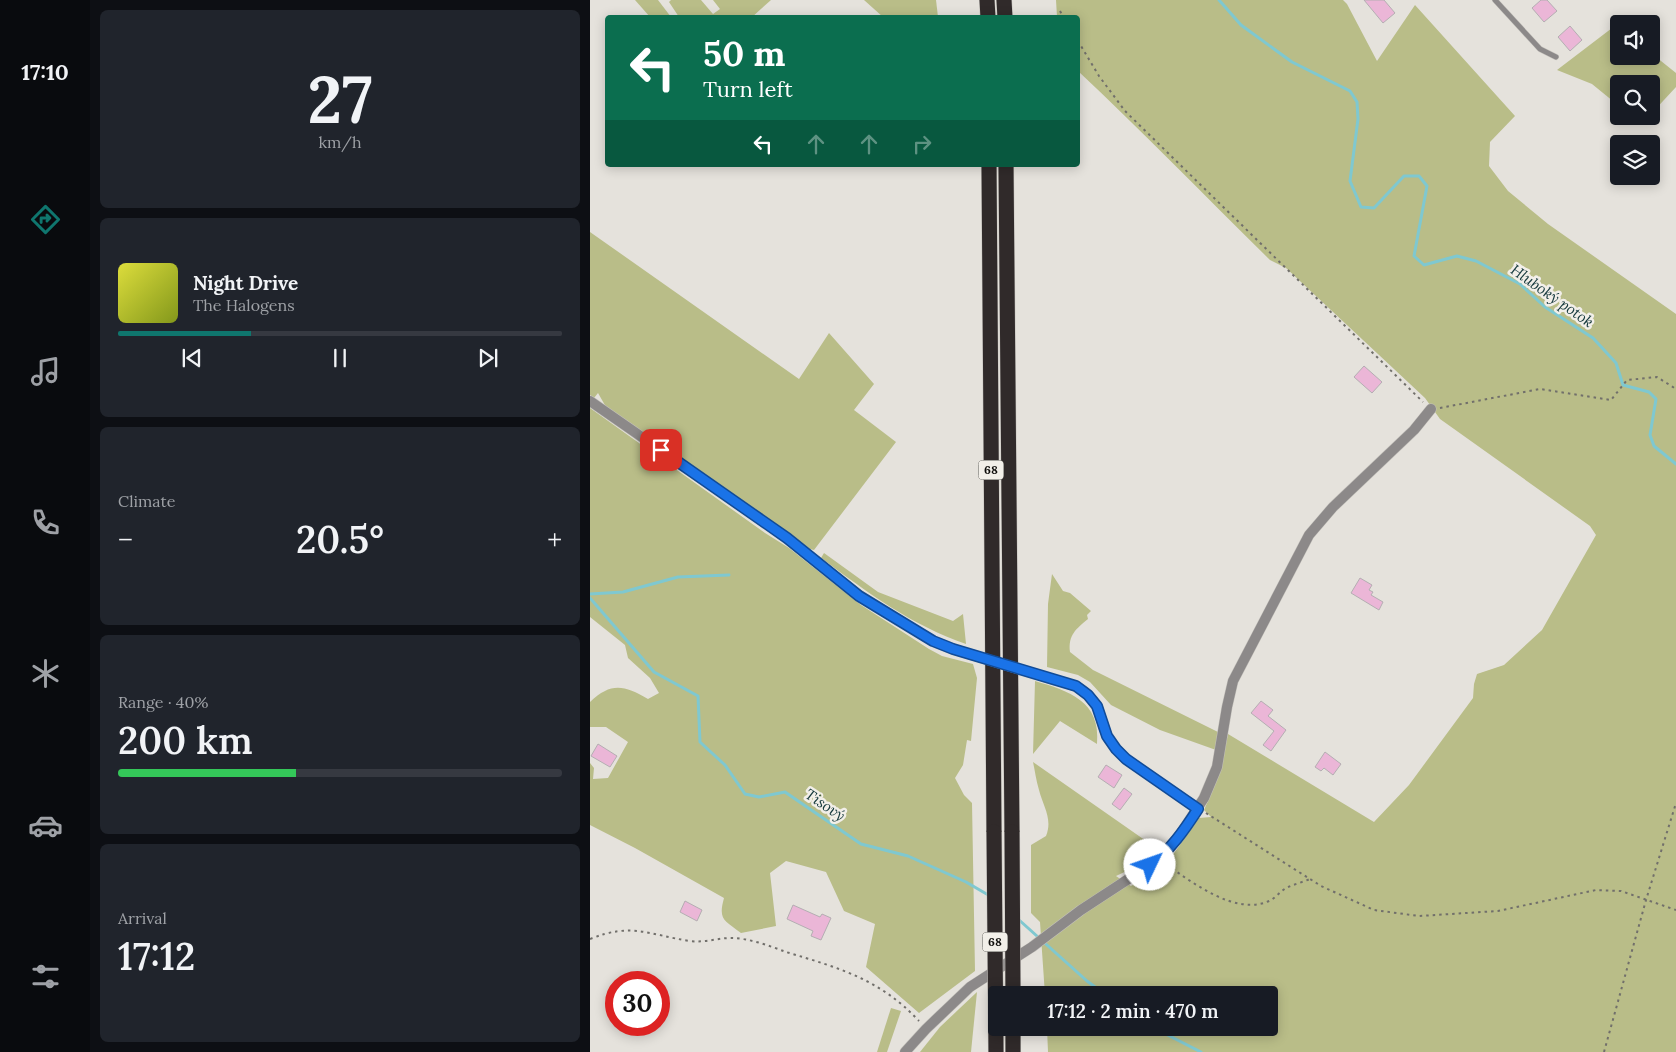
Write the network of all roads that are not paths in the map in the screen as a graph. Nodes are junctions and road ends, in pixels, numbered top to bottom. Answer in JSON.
{"nodes":[{"id":1,"x":987,"y":0,"type":"edge"},
{"id":2,"x":1004,"y":0,"type":"edge"},
{"id":3,"x":1496,"y":0,"type":"edge"},
{"id":4,"x":988,"y":15,"type":"edge"},
{"id":5,"x":1005,"y":15,"type":"edge"},
{"id":6,"x":1556,"y":57,"type":"dead end"},
{"id":7,"x":989,"y":167,"type":"edge"},
{"id":8,"x":1006,"y":167,"type":"edge"},
{"id":9,"x":590,"y":400,"type":"edge"},
{"id":10,"x":1430,"y":409,"type":"road end"},
{"id":11,"x":1198,"y":809,"type":"junction"},
{"id":12,"x":1012,"y":986,"type":"edge"},
{"id":13,"x":1013,"y":1036,"type":"edge"},
{"id":14,"x":905,"y":1052,"type":"edge"},
{"id":15,"x":996,"y":1052,"type":"edge"},
{"id":16,"x":1013,"y":1052,"type":"edge"}],
"edges":[{"from":1,"to":4,"type":"highway"},
{"from":2,"to":5,"type":"highway"},
{"from":3,"to":6,"type":"lane"},
{"from":7,"to":15,"type":"highway","number":"68","bridge":true},
{"from":8,"to":12,"type":"highway","number":"68","bridge":true},
{"from":9,"to":11,"type":"street","bridge":true},
{"from":10,"to":11,"type":"street"},
{"from":11,"to":14,"type":"street"},
{"from":13,"to":16,"type":"highway"}]}
